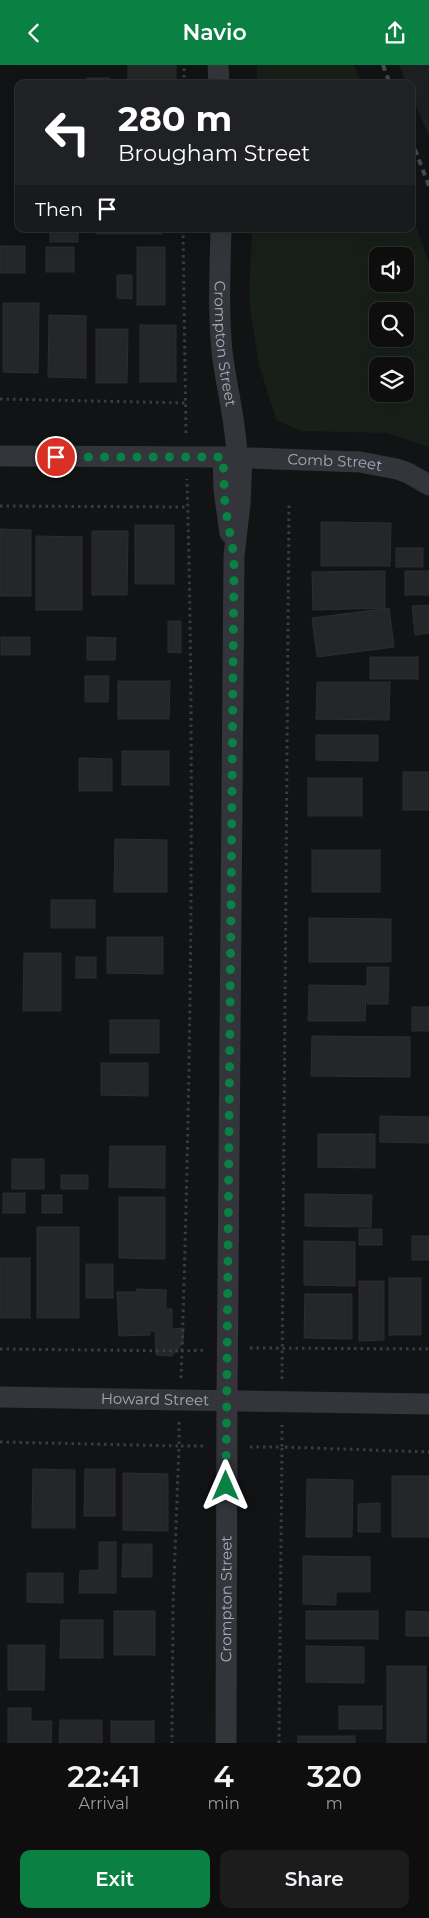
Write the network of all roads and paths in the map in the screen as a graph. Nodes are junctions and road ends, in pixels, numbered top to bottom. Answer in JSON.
{"nodes":[{"id":1,"x":184,"y":65,"type":"edge"},
{"id":2,"x":218,"y":65,"type":"edge"},
{"id":3,"x":184,"y":80,"type":"edge"},
{"id":4,"x":220,"y":80,"type":"edge"},
{"id":5,"x":183,"y":232,"type":"edge"},
{"id":6,"x":221,"y":232,"type":"edge"},
{"id":7,"x":0,"y":399,"type":"edge"},
{"id":8,"x":0,"y":456,"type":"edge"},
{"id":9,"x":234,"y":457,"type":"junction"},
{"id":10,"x":429,"y":485,"type":"edge"},
{"id":11,"x":289,"y":505,"type":"dead end"},
{"id":12,"x":0,"y":506,"type":"edge"},
{"id":13,"x":0,"y":1349,"type":"edge"},
{"id":14,"x":429,"y":1349,"type":"edge"},
{"id":15,"x":0,"y":1397,"type":"edge"},
{"id":16,"x":226,"y":1401,"type":"junction"},
{"id":17,"x":429,"y":1404,"type":"edge"},
{"id":18,"x":0,"y":1442,"type":"edge"},
{"id":19,"x":429,"y":1451,"type":"edge"},
{"id":20,"x":172,"y":1743,"type":"edge"},
{"id":21,"x":226,"y":1743,"type":"edge"},
{"id":22,"x":279,"y":1743,"type":"edge"}],
"edges":[{"from":1,"to":3,"type":"path"},
{"from":2,"to":4,"type":"street"},
{"from":5,"to":7,"type":"path"},
{"from":6,"to":9,"type":"street","name":"Crompton Street"},
{"from":8,"to":9,"type":"street","name":"Comb Street"},
{"from":9,"to":10,"type":"street","name":"Comb Street"},
{"from":9,"to":16,"type":"street","name":"Crompton Street"},
{"from":11,"to":14,"type":"path"},
{"from":12,"to":13,"type":"path"},
{"from":15,"to":16,"type":"street","name":"Howard Street"},
{"from":16,"to":17,"type":"street","name":"Howard Street"},
{"from":16,"to":21,"type":"street","name":"Crompton Street"},
{"from":18,"to":20,"type":"path"},
{"from":19,"to":22,"type":"path"}]}
